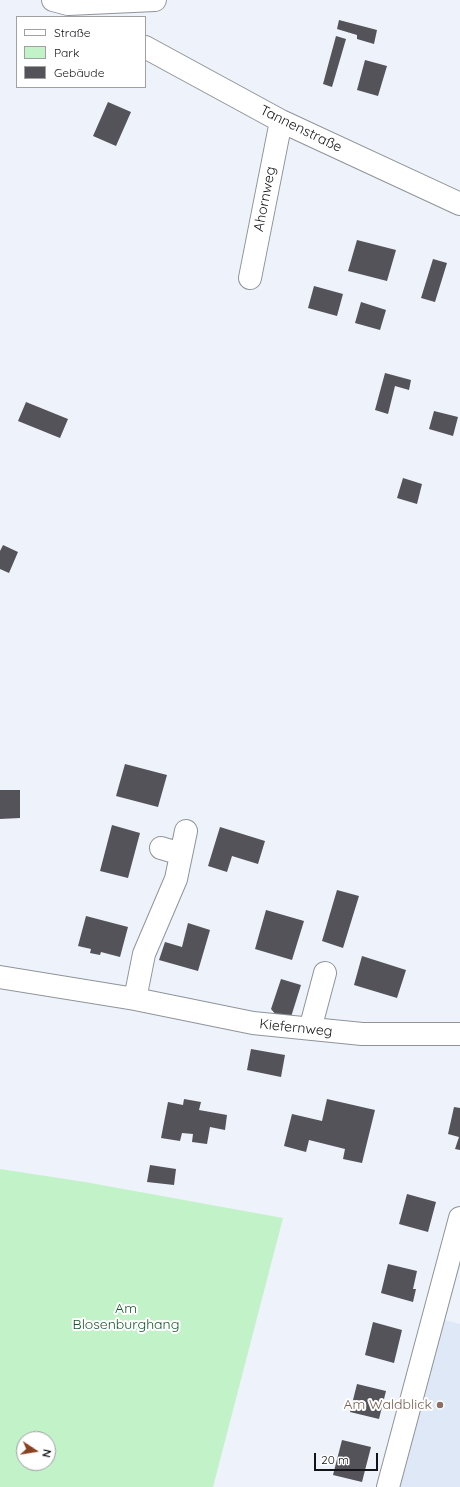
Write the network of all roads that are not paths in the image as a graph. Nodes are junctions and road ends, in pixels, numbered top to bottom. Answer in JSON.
{"nodes":[{"id":1,"x":155,"y":0,"type":"edge"},
{"id":2,"x":60,"y":2,"type":"edge"},
{"id":3,"x":89,"y":16,"type":"edge"},
{"id":4,"x":146,"y":48,"type":"edge"},
{"id":5,"x":281,"y":121,"type":"junction"},
{"id":6,"x":460,"y":204,"type":"edge"},
{"id":7,"x":250,"y":278,"type":"dead end"},
{"id":8,"x":186,"y":831,"type":"dead end"},
{"id":9,"x":325,"y":973,"type":"dead end"},
{"id":10,"x":0,"y":977,"type":"edge"},
{"id":11,"x":134,"y":999,"type":"junction"},
{"id":12,"x":314,"y":1029,"type":"junction"},
{"id":13,"x":460,"y":1034,"type":"edge"},
{"id":14,"x":460,"y":1218,"type":"edge"},
{"id":15,"x":388,"y":1487,"type":"edge"}],
"edges":[{"from":1,"to":2,"type":"street"},
{"from":2,"to":3,"type":"street"},
{"from":4,"to":5,"type":"street","name":"Tannenstraße"},
{"from":5,"to":6,"type":"street","name":"Tannenstraße"},
{"from":5,"to":7,"type":"street","name":"Ahornweg"},
{"from":8,"to":11,"type":"street"},
{"from":9,"to":12,"type":"street"},
{"from":10,"to":11,"type":"street","name":"Kiefernweg"},
{"from":11,"to":12,"type":"street","name":"Kiefernweg"},
{"from":12,"to":13,"type":"street","name":"Kiefernweg"},
{"from":14,"to":15,"type":"street"}]}
